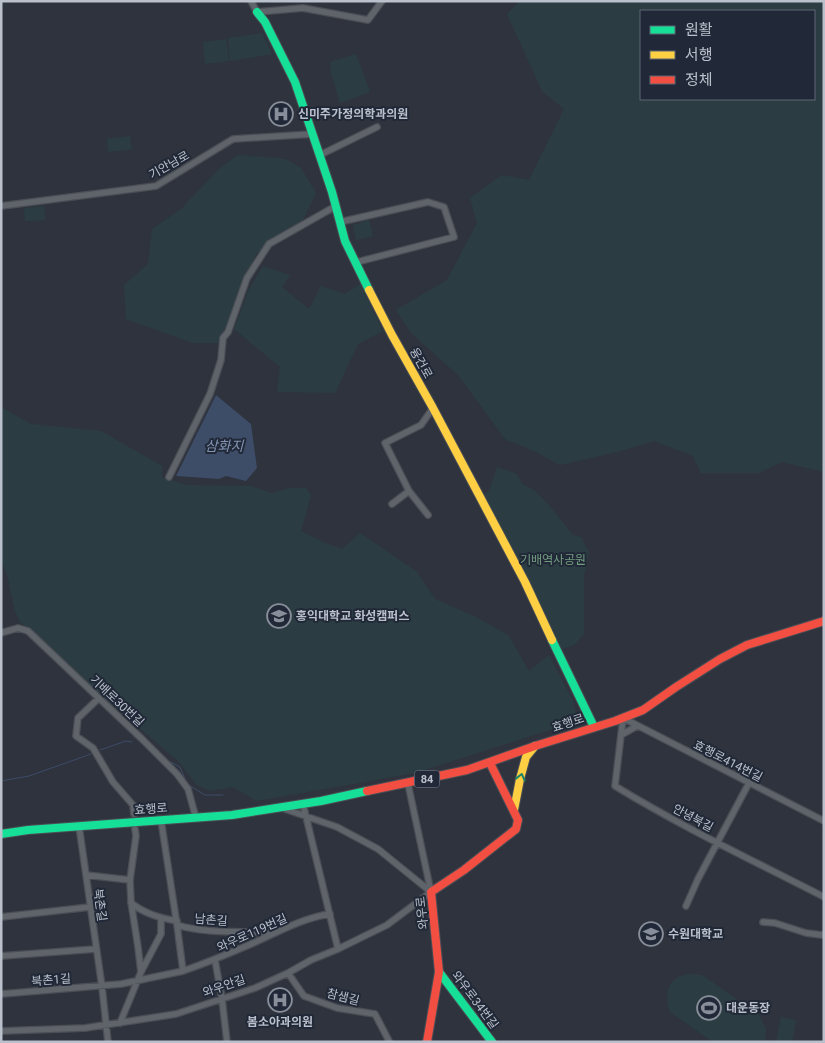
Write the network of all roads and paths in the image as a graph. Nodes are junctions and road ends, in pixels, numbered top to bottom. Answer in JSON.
{"nodes":[{"id":1,"x":251,"y":1,"type":"edge"},
{"id":2,"x":382,"y":1,"type":"edge"},
{"id":3,"x":257,"y":12,"type":"junction"},
{"id":4,"x":378,"y":127,"type":"dead end"},
{"id":5,"x":313,"y":134,"type":"junction"},
{"id":6,"x":320,"y":155,"type":"junction"},
{"id":7,"x":1,"y":206,"type":"edge"},
{"id":8,"x":336,"y":206,"type":"junction"},
{"id":9,"x":340,"y":222,"type":"junction"},
{"id":10,"x":357,"y":262,"type":"junction"},
{"id":11,"x":434,"y":408,"type":"junction"},
{"id":12,"x":169,"y":477,"type":"dead end"},
{"id":13,"x":409,"y":491,"type":"junction"},
{"id":14,"x":392,"y":504,"type":"dead end"},
{"id":15,"x":428,"y":515,"type":"dead end"},
{"id":16,"x":824,"y":620,"type":"edge"},
{"id":17,"x":1,"y":633,"type":"edge"},
{"id":18,"x":99,"y":698,"type":"junction"},
{"id":19,"x":586,"y":710,"type":"junction"},
{"id":20,"x":623,"y":718,"type":"junction"},
{"id":21,"x":594,"y":726,"type":"junction"},
{"id":22,"x":637,"y":726,"type":"junction"},
{"id":23,"x":579,"y":732,"type":"junction"},
{"id":24,"x":621,"y":735,"type":"junction"},
{"id":25,"x":535,"y":746,"type":"junction"},
{"id":26,"x":490,"y":762,"type":"junction"},
{"id":27,"x":749,"y":783,"type":"junction"},
{"id":28,"x":408,"y":784,"type":"junction"},
{"id":29,"x":302,"y":804,"type":"junction"},
{"id":30,"x":281,"y":807,"type":"junction"},
{"id":31,"x":514,"y":810,"type":"junction"},
{"id":32,"x":134,"y":814,"type":"dead end"},
{"id":33,"x":305,"y":816,"type":"junction"},
{"id":34,"x":196,"y":818,"type":"junction"},
{"id":35,"x":161,"y":820,"type":"junction"},
{"id":36,"x":824,"y":821,"type":"edge"},
{"id":37,"x":79,"y":826,"type":"junction"},
{"id":38,"x":135,"y":830,"type":"dead end"},
{"id":39,"x":1,"y":834,"type":"edge"},
{"id":40,"x":717,"y":842,"type":"junction"},
{"id":41,"x":86,"y":875,"type":"junction"},
{"id":42,"x":130,"y":880,"type":"junction"},
{"id":43,"x":431,"y":892,"type":"junction"},
{"id":44,"x":824,"y":897,"type":"edge"},
{"id":45,"x":131,"y":904,"type":"junction"},
{"id":46,"x":686,"y":906,"type":"dead end"},
{"id":47,"x":90,"y":907,"type":"junction"},
{"id":48,"x":330,"y":914,"type":"junction"},
{"id":49,"x":1,"y":917,"type":"edge"},
{"id":50,"x":161,"y":918,"type":"junction"},
{"id":51,"x":763,"y":922,"type":"dead end"},
{"id":52,"x":177,"y":923,"type":"junction"},
{"id":53,"x":275,"y":933,"type":"junction"},
{"id":54,"x":824,"y":934,"type":"edge"},
{"id":55,"x":96,"y":949,"type":"junction"},
{"id":56,"x":338,"y":949,"type":"junction"},
{"id":57,"x":1,"y":956,"type":"edge"},
{"id":58,"x":215,"y":960,"type":"junction"},
{"id":59,"x":183,"y":971,"type":"junction"},
{"id":60,"x":141,"y":972,"type":"junction"},
{"id":61,"x":439,"y":972,"type":"junction"},
{"id":62,"x":288,"y":973,"type":"junction"},
{"id":63,"x":137,"y":981,"type":"junction"},
{"id":64,"x":102,"y":987,"type":"junction"},
{"id":65,"x":1,"y":994,"type":"edge"},
{"id":66,"x":222,"y":999,"type":"junction"},
{"id":67,"x":120,"y":1023,"type":"junction"},
{"id":68,"x":106,"y":1025,"type":"junction"},
{"id":69,"x":1,"y":1031,"type":"edge"},
{"id":70,"x":108,"y":1042,"type":"edge"},
{"id":71,"x":227,"y":1042,"type":"edge"},
{"id":72,"x":389,"y":1042,"type":"edge"},
{"id":73,"x":426,"y":1042,"type":"edge"},
{"id":74,"x":492,"y":1042,"type":"edge"}],
"edges":[{"from":1,"to":3,"type":"street","name":"융건로"},
{"from":2,"to":3,"type":"street"},
{"from":3,"to":5,"type":"street","name":"융건로"},
{"from":4,"to":6,"type":"street"},
{"from":5,"to":6,"type":"street","name":"융건로"},
{"from":5,"to":7,"type":"street","name":"기안남로"},
{"from":6,"to":8,"type":"street","name":"융건로"},
{"from":8,"to":9,"type":"street","name":"융건로"},
{"from":8,"to":12,"type":"street"},
{"from":9,"to":10,"type":"street","name":"융건로"},
{"from":9,"to":10,"type":"street"},
{"from":10,"to":11,"type":"street","name":"융건로"},
{"from":11,"to":13,"type":"street"},
{"from":11,"to":19,"type":"street","name":"융건로"},
{"from":13,"to":14,"type":"street"},
{"from":13,"to":15,"type":"street"},
{"from":16,"to":20,"type":"street","name":"효행로","number":"84"},
{"from":17,"to":18,"type":"street","name":"기배로30번길"},
{"from":18,"to":32,"type":"street"},
{"from":18,"to":34,"type":"street","name":"기배로30번길"},
{"from":19,"to":21,"type":"street","name":"융건로"},
{"from":19,"to":23,"type":"street"},
{"from":20,"to":21,"type":"street","name":"효행로","number":"84"},
{"from":20,"to":22,"type":"street","name":"효행로414번길"},
{"from":20,"to":24,"type":"street","name":"안녕북길"},
{"from":21,"to":23,"type":"street","name":"효행로","number":"84"},
{"from":22,"to":24,"type":"street"},
{"from":22,"to":27,"type":"street","name":"효행로414번길"},
{"from":23,"to":25,"type":"street","name":"효행로","number":"84"},
{"from":24,"to":40,"type":"street","name":"안녕북길"},
{"from":25,"to":26,"type":"street","name":"효행로","number":"84"},
{"from":31,"to":25,"type":"street","one_way":true},
{"from":26,"to":28,"type":"street","name":"효행로","number":"84"},
{"from":26,"to":31,"type":"street"},
{"from":27,"to":36,"type":"street","name":"효행로414번길"},
{"from":27,"to":40,"type":"street"},
{"from":28,"to":29,"type":"street","name":"효행로","number":"84"},
{"from":28,"to":43,"type":"street","name":"와우로"},
{"from":29,"to":30,"type":"street","name":"효행로","number":"84"},
{"from":29,"to":33,"type":"street"},
{"from":30,"to":33,"type":"street"},
{"from":30,"to":34,"type":"street","name":"효행로","number":"84"},
{"from":31,"to":43,"type":"street","name":"와우안길"},
{"from":33,"to":43,"type":"street"},
{"from":33,"to":48,"type":"street"},
{"from":34,"to":35,"type":"street","name":"효행로","number":"84"},
{"from":35,"to":37,"type":"street","name":"효행로","number":"84"},
{"from":35,"to":52,"type":"street"},
{"from":37,"to":39,"type":"street","name":"효행로","number":"84"},
{"from":37,"to":41,"type":"street","name":"북촌길"},
{"from":38,"to":42,"type":"street"},
{"from":40,"to":44,"type":"street","name":"안녕북길"},
{"from":40,"to":46,"type":"street"},
{"from":41,"to":42,"type":"street"},
{"from":41,"to":47,"type":"street","name":"북촌길"},
{"from":42,"to":45,"type":"street"},
{"from":43,"to":56,"type":"street","name":"와우안길"},
{"from":43,"to":61,"type":"street","name":"와우로"},
{"from":45,"to":50,"type":"street","name":"남촌길"},
{"from":45,"to":60,"type":"street"},
{"from":47,"to":49,"type":"street"},
{"from":47,"to":55,"type":"street","name":"북촌길"},
{"from":48,"to":53,"type":"street","name":"와우로119번길"},
{"from":48,"to":56,"type":"street"},
{"from":50,"to":52,"type":"street","name":"남촌길"},
{"from":50,"to":60,"type":"street"},
{"from":51,"to":54,"type":"street"},
{"from":52,"to":53,"type":"street","name":"남촌길"},
{"from":52,"to":59,"type":"street"},
{"from":53,"to":58,"type":"street","name":"와우로119번길"},
{"from":55,"to":57,"type":"street"},
{"from":55,"to":64,"type":"street","name":"북촌길"},
{"from":56,"to":62,"type":"street","name":"와우안길"},
{"from":58,"to":59,"type":"street","name":"와우로119번길"},
{"from":58,"to":66,"type":"street"},
{"from":59,"to":63,"type":"street","name":"와우로119번길"},
{"from":60,"to":63,"type":"street"},
{"from":61,"to":73,"type":"street","name":"와우로"},
{"from":61,"to":74,"type":"street","name":"와우로34번길"},
{"from":62,"to":66,"type":"street","name":"와우안길"},
{"from":62,"to":72,"type":"street","name":"참샘길"},
{"from":63,"to":64,"type":"street","name":"와우로119번길"},
{"from":63,"to":67,"type":"street"},
{"from":64,"to":65,"type":"street","name":"북촌1길"},
{"from":64,"to":68,"type":"street","name":"북촌길"},
{"from":66,"to":67,"type":"street","name":"와우안길"},
{"from":66,"to":71,"type":"street"},
{"from":67,"to":68,"type":"street","name":"와우안길"},
{"from":68,"to":69,"type":"street","name":"와우안길"},
{"from":68,"to":70,"type":"street","name":"북촌길"}]}
